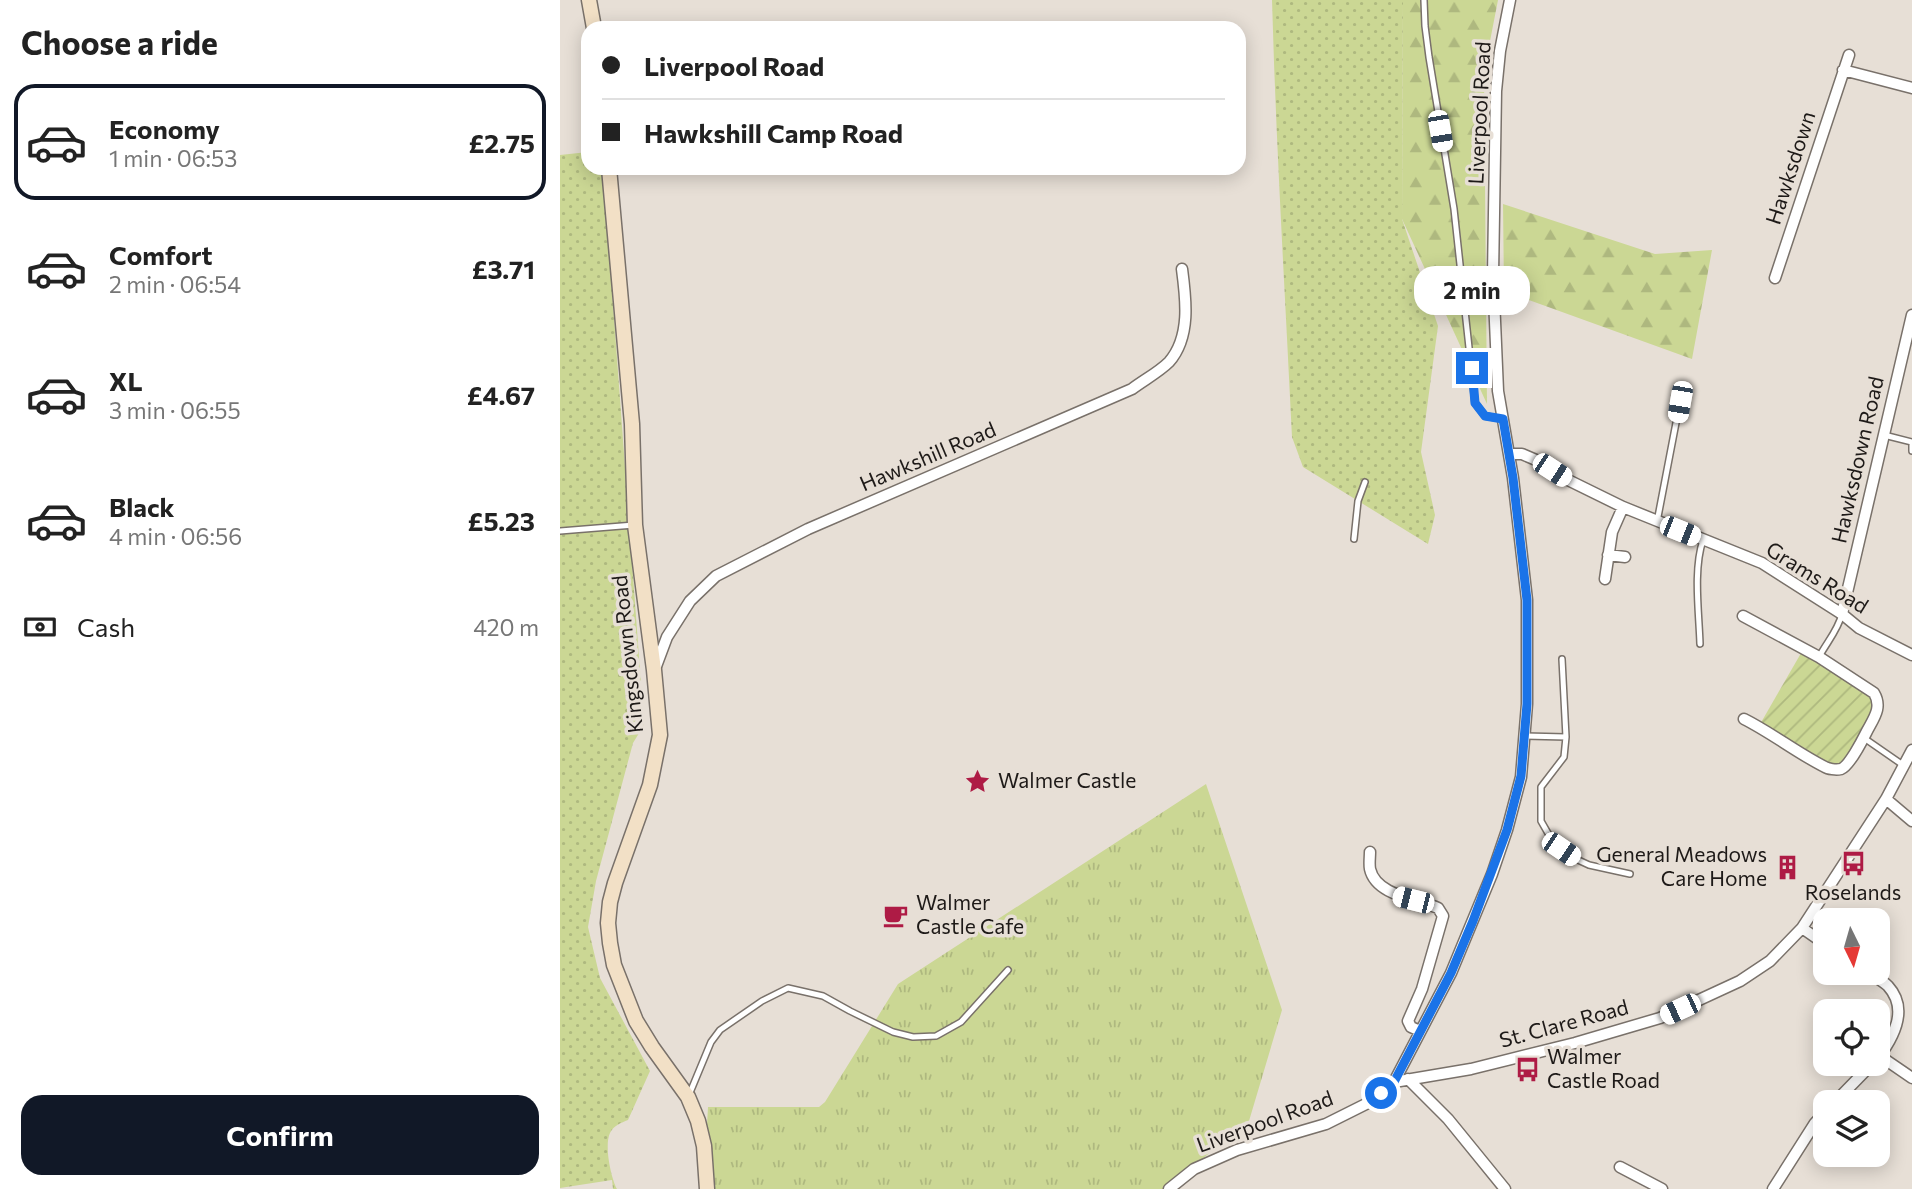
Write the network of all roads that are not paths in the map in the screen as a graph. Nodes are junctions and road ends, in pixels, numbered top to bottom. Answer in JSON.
{"nodes":[{"id":1,"x":589,"y":0,"type":"edge"},
{"id":2,"x":1424,"y":0,"type":"edge"},
{"id":3,"x":1510,"y":0,"type":"edge"},
{"id":4,"x":593,"y":21,"type":"edge"},
{"id":5,"x":1849,"y":55,"type":"dead end"},
{"id":6,"x":1843,"y":71,"type":"junction"},
{"id":7,"x":1912,"y":88,"type":"edge"},
{"id":8,"x":610,"y":175,"type":"edge"},
{"id":9,"x":1182,"y":270,"type":"dead end"},
{"id":10,"x":1775,"y":278,"type":"dead end"},
{"id":11,"x":1912,"y":315,"type":"edge"},
{"id":12,"x":1680,"y":402,"type":"dead end"},
{"id":13,"x":1503,"y":419,"type":"junction"},
{"id":14,"x":1884,"y":435,"type":"junction"},
{"id":15,"x":1912,"y":443,"type":"edge"},
{"id":16,"x":1912,"y":451,"type":"edge"},
{"id":17,"x":1510,"y":454,"type":"junction"},
{"id":18,"x":1365,"y":482,"type":"dead end"},
{"id":19,"x":1623,"y":507,"type":"junction"},
{"id":20,"x":1657,"y":522,"type":"junction"},
{"id":21,"x":635,"y":525,"type":"junction"},
{"id":22,"x":560,"y":531,"type":"edge"},
{"id":23,"x":1354,"y":540,"type":"dead end"},
{"id":24,"x":1703,"y":540,"type":"junction"},
{"id":25,"x":1608,"y":555,"type":"junction"},
{"id":26,"x":1625,"y":557,"type":"dead end"},
{"id":27,"x":1605,"y":579,"type":"dead end"},
{"id":28,"x":1842,"y":614,"type":"junction"},
{"id":29,"x":1743,"y":616,"type":"dead end"},
{"id":30,"x":1700,"y":644,"type":"dead end"},
{"id":31,"x":1912,"y":655,"type":"edge"},
{"id":32,"x":1819,"y":657,"type":"junction"},
{"id":33,"x":1562,"y":659,"type":"dead end"},
{"id":34,"x":654,"y":670,"type":"junction"},
{"id":35,"x":1744,"y":719,"type":"dead end"},
{"id":36,"x":1525,"y":736,"type":"junction"},
{"id":37,"x":1566,"y":737,"type":"junction"},
{"id":38,"x":1864,"y":738,"type":"junction"},
{"id":39,"x":1912,"y":750,"type":"edge"},
{"id":40,"x":1903,"y":765,"type":"junction"},
{"id":41,"x":1886,"y":799,"type":"junction"},
{"id":42,"x":1912,"y":821,"type":"edge"},
{"id":43,"x":1370,"y":852,"type":"dead end"},
{"id":44,"x":1630,"y":874,"type":"dead end"},
{"id":45,"x":1802,"y":928,"type":"junction"},
{"id":46,"x":1813,"y":936,"type":"edge"},
{"id":47,"x":1008,"y":970,"type":"dead end"},
{"id":48,"x":1887,"y":985,"type":"edge"},
{"id":49,"x":1420,"y":1031,"type":"junction"},
{"id":50,"x":1890,"y":1038,"type":"edge"},
{"id":51,"x":1890,"y":1066,"type":"edge"},
{"id":52,"x":1860,"y":1076,"type":"edge"},
{"id":53,"x":1912,"y":1077,"type":"edge"},
{"id":54,"x":1408,"y":1079,"type":"junction"},
{"id":55,"x":1394,"y":1082,"type":"junction"},
{"id":56,"x":1847,"y":1090,"type":"edge"},
{"id":57,"x":688,"y":1097,"type":"junction"},
{"id":58,"x":1813,"y":1126,"type":"edge"},
{"id":59,"x":1620,"y":1167,"type":"dead end"},
{"id":60,"x":707,"y":1189,"type":"edge"},
{"id":61,"x":1169,"y":1189,"type":"edge"},
{"id":62,"x":1505,"y":1189,"type":"edge"},
{"id":63,"x":1662,"y":1189,"type":"edge"},
{"id":64,"x":1773,"y":1189,"type":"edge"}],
"edges":[{"from":1,"to":4,"type":"street"},
{"from":2,"to":13,"type":"lane"},
{"from":3,"to":13,"type":"street","name":"Liverpool Road"},
{"from":5,"to":6,"type":"street","name":"Hawksdown"},
{"from":6,"to":7,"type":"street"},
{"from":6,"to":10,"type":"street","name":"Hawksdown"},
{"from":8,"to":21,"type":"street","name":"Kingsdown Road"},
{"from":9,"to":34,"type":"street","name":"Hawkshill Road"},
{"from":11,"to":14,"type":"street","name":"Hawksdown Road"},
{"from":12,"to":20,"type":"lane"},
{"from":13,"to":17,"type":"street","name":"Liverpool Road"},
{"from":14,"to":15,"type":"lane"},
{"from":14,"to":28,"type":"street","name":"Hawksdown Road"},
{"from":15,"to":16,"type":"lane"},
{"from":17,"to":19,"type":"street","name":"Grams Road"},
{"from":17,"to":36,"type":"street","name":"Liverpool Road"},
{"from":18,"to":23,"type":"lane"},
{"from":19,"to":20,"type":"street","name":"Grams Road"},
{"from":19,"to":25,"type":"street"},
{"from":20,"to":24,"type":"street","name":"Grams Road"},
{"from":21,"to":22,"type":"lane"},
{"from":21,"to":34,"type":"street","name":"Kingsdown Road"},
{"from":24,"to":28,"type":"street","name":"Grams Road"},
{"from":24,"to":30,"type":"lane"},
{"from":25,"to":26,"type":"street"},
{"from":25,"to":27,"type":"street"},
{"from":28,"to":31,"type":"street","name":"Grams Road"},
{"from":28,"to":32,"type":"lane"},
{"from":29,"to":32,"type":"street"},
{"from":32,"to":38,"type":"street"},
{"from":33,"to":37,"type":"lane"},
{"from":34,"to":57,"type":"street","name":"Kingsdown Road"},
{"from":35,"to":38,"type":"street"},
{"from":36,"to":37,"type":"lane"},
{"from":36,"to":49,"type":"street","name":"Liverpool Road"},
{"from":37,"to":44,"type":"lane"},
{"from":38,"to":40,"type":"lane"},
{"from":39,"to":40,"type":"street","name":"St. Clare Road"},
{"from":40,"to":41,"type":"street","name":"St. Clare Road"},
{"from":41,"to":42,"type":"street"},
{"from":41,"to":45,"type":"street","name":"St. Clare Road"},
{"from":43,"to":49,"type":"street"},
{"from":45,"to":46,"type":"street"},
{"from":45,"to":54,"type":"street","name":"St. Clare Road"},
{"from":47,"to":57,"type":"lane"},
{"from":48,"to":50,"type":"street"},
{"from":49,"to":55,"type":"street","name":"Liverpool Road"},
{"from":51,"to":53,"type":"street"},
{"from":52,"to":56,"type":"street"},
{"from":54,"to":55,"type":"street","name":"St. Clare Road"},
{"from":54,"to":62,"type":"street"},
{"from":55,"to":61,"type":"street","name":"Liverpool Road"},
{"from":57,"to":60,"type":"street","name":"Kingsdown Road"},
{"from":58,"to":64,"type":"street"},
{"from":59,"to":63,"type":"street"}]}
